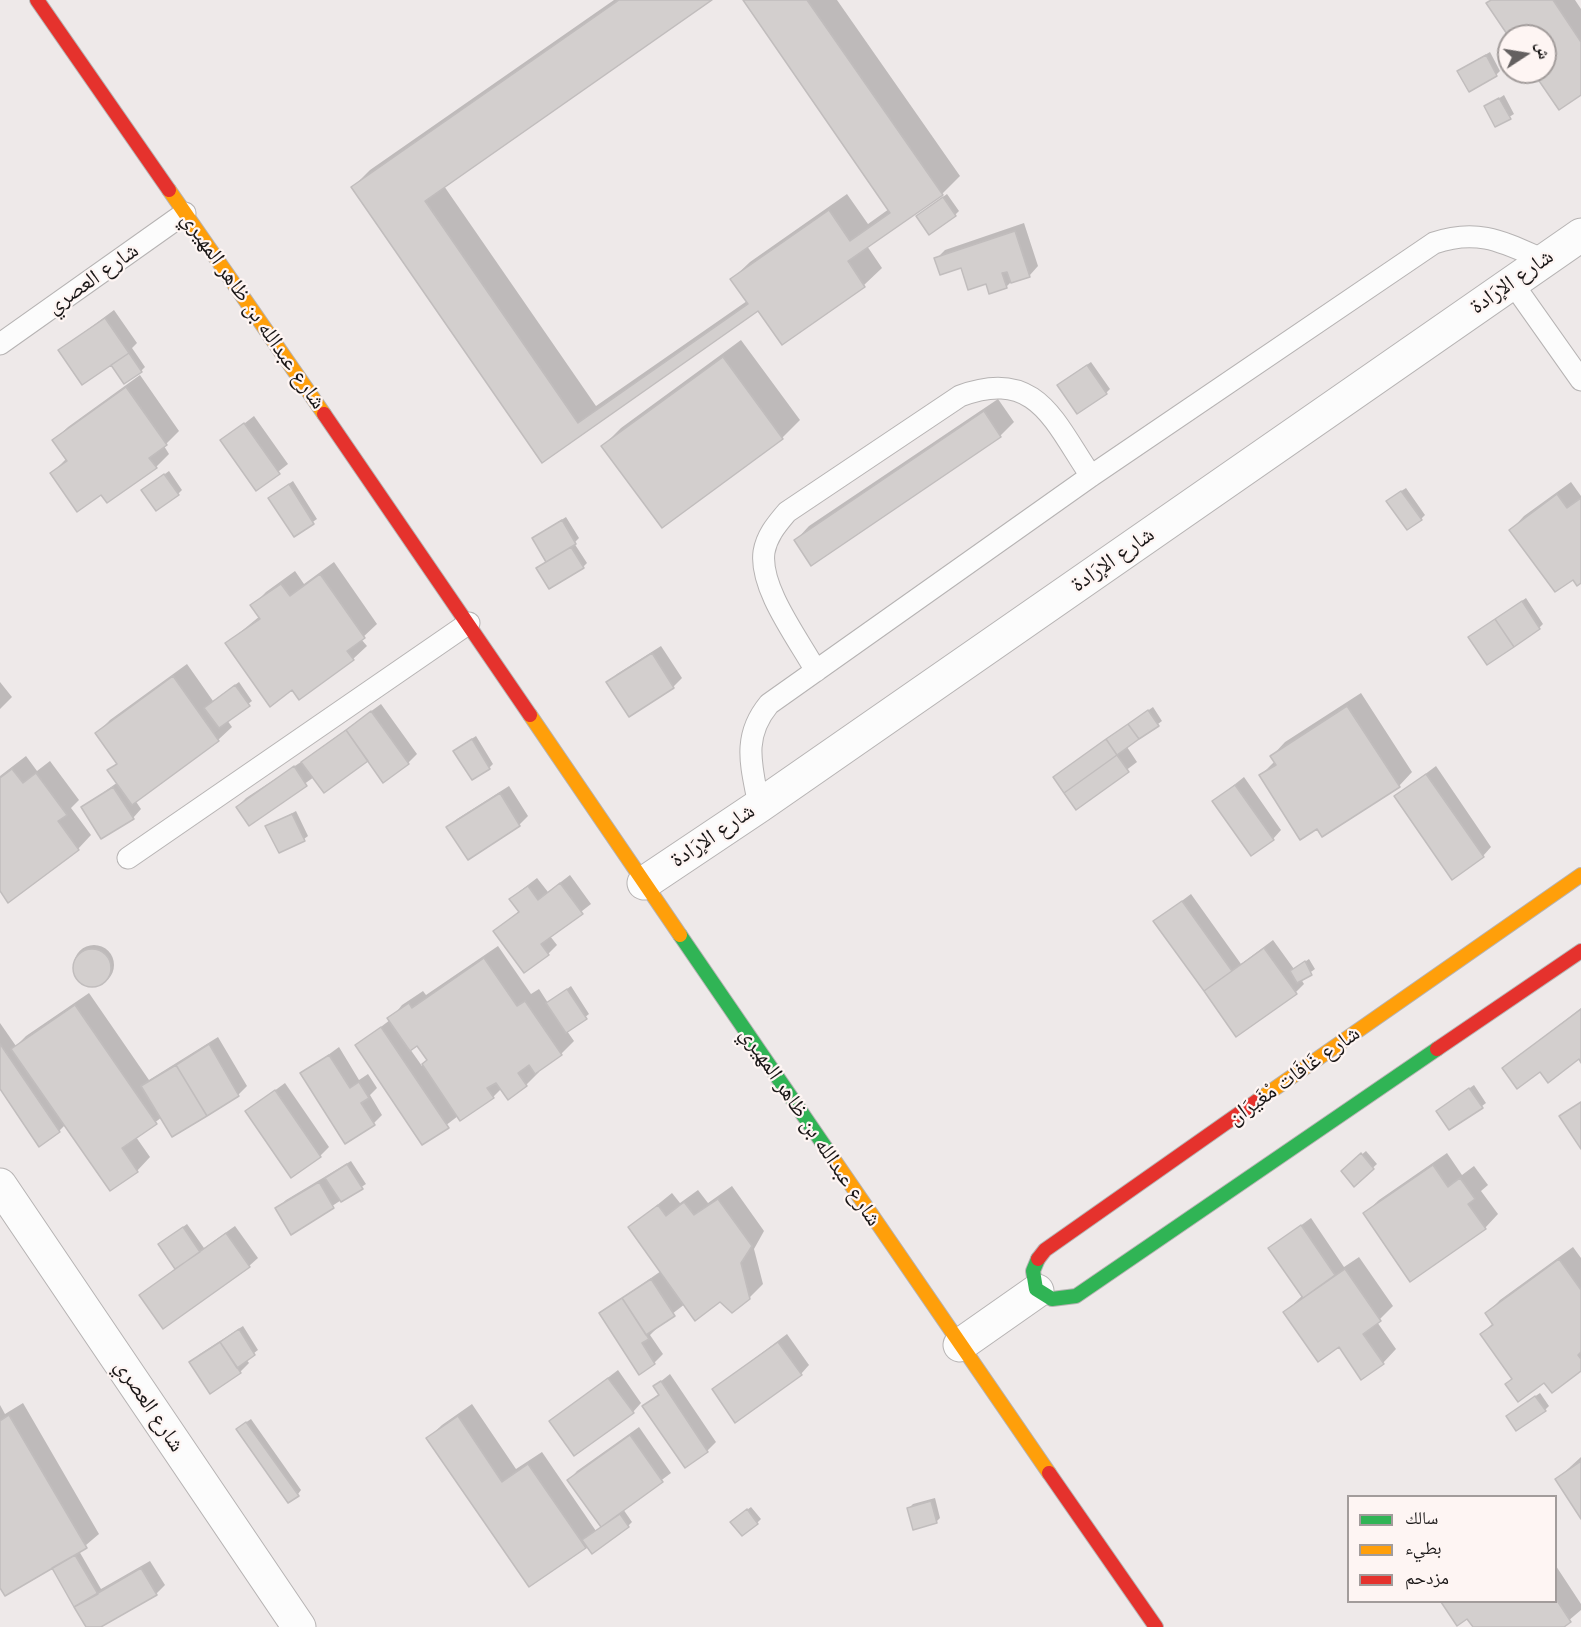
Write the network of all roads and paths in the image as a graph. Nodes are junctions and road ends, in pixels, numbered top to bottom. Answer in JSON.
{"nodes":[{"id":1,"x":37,"y":0,"type":"edge"},
{"id":2,"x":185,"y":213,"type":"junction"},
{"id":3,"x":1581,"y":235,"type":"edge"},
{"id":4,"x":1544,"y":260,"type":"junction"},
{"id":5,"x":1511,"y":281,"type":"junction"},
{"id":6,"x":0,"y":345,"type":"edge"},
{"id":7,"x":1581,"y":380,"type":"edge"},
{"id":8,"x":1091,"y":476,"type":"junction"},
{"id":9,"x":469,"y":623,"type":"junction"},
{"id":10,"x":816,"y":671,"type":"junction"},
{"id":11,"x":759,"y":806,"type":"junction"},
{"id":12,"x":128,"y":858,"type":"dead end"},
{"id":13,"x":1581,"y":875,"type":"edge"},
{"id":14,"x":644,"y":883,"type":"junction"},
{"id":15,"x":1581,"y":951,"type":"edge"},
{"id":16,"x":0,"y":1185,"type":"edge"},
{"id":17,"x":1037,"y":1291,"type":"junction"},
{"id":18,"x":960,"y":1345,"type":"junction"},
{"id":19,"x":298,"y":1627,"type":"edge"},
{"id":20,"x":1156,"y":1627,"type":"edge"}],
"edges":[{"from":1,"to":2,"type":"street","name":"شارع عبدالله بن ظاهر المهيري"},
{"from":2,"to":6,"type":"lane","name":"شارع العصري"},
{"from":2,"to":9,"type":"street","name":"شارع عبدالله بن ظاهر المهيري"},
{"from":3,"to":4,"type":"street","name":"شارع الإرَادة"},
{"from":4,"to":5,"type":"street","name":"شارع الإرَادة"},
{"from":4,"to":8,"type":"lane"},
{"from":5,"to":7,"type":"lane"},
{"from":5,"to":11,"type":"street","name":"شارع الإرَادة"},
{"from":8,"to":10,"type":"lane"},
{"from":8,"to":10,"type":"lane"},
{"from":9,"to":12,"type":"lane"},
{"from":9,"to":14,"type":"street","name":"شارع عبدالله بن ظاهر المهيري"},
{"from":10,"to":11,"type":"lane"},
{"from":11,"to":14,"type":"street","name":"شارع الإرَادة"},
{"from":13,"to":17,"type":"street","name":"شارع غَافَات مْغَيرَان"},
{"from":14,"to":18,"type":"street","name":"شارع عبدالله بن ظاهر المهيري"},
{"from":15,"to":17,"type":"street"},
{"from":16,"to":19,"type":"street","name":"شارع العصري"},
{"from":17,"to":18,"type":"street"},
{"from":18,"to":20,"type":"street","name":"شارع عبدالله بن ظاهر المهيري"}]}
